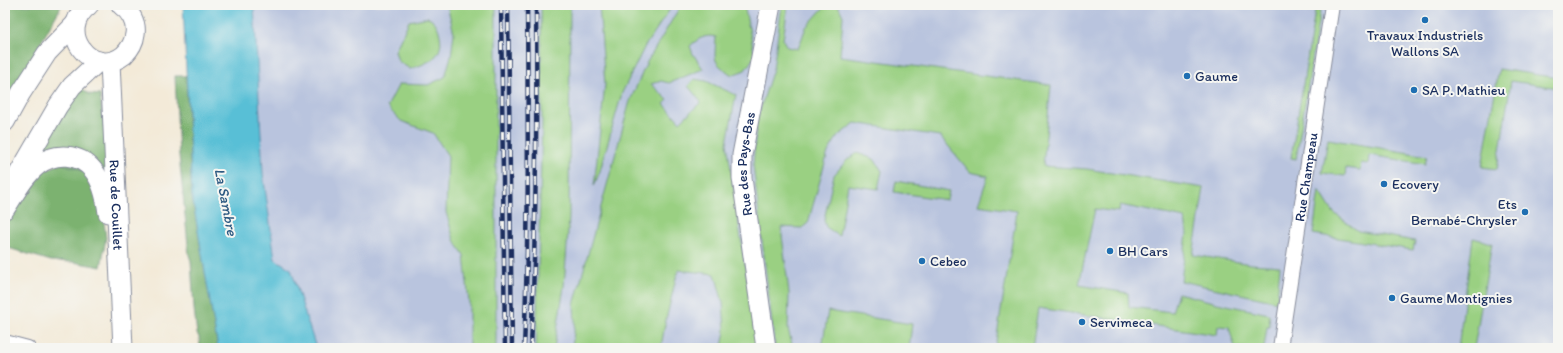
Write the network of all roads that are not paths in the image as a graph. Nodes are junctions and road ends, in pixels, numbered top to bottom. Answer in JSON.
{"nodes":[{"id":1,"x":88,"y":5,"type":"edge"},
{"id":2,"x":121,"y":5,"type":"edge"},
{"id":3,"x":771,"y":5,"type":"edge"},
{"id":4,"x":1332,"y":5,"type":"edge"},
{"id":5,"x":75,"y":24,"type":"junction"},
{"id":6,"x":104,"y":62,"type":"junction"},
{"id":7,"x":5,"y":122,"type":"edge"},
{"id":8,"x":5,"y":197,"type":"edge"},
{"id":9,"x":5,"y":209,"type":"edge"},
{"id":10,"x":119,"y":246,"type":"junction"},
{"id":11,"x":5,"y":342,"type":"edge"},
{"id":12,"x":28,"y":348,"type":"edge"},
{"id":13,"x":123,"y":348,"type":"edge"},
{"id":14,"x":766,"y":348,"type":"edge"},
{"id":15,"x":1280,"y":348,"type":"edge"}],
"edges":[{"from":1,"to":5,"type":"main road"},
{"from":2,"to":6,"type":"main road"},
{"from":3,"to":14,"type":"main road","name":"Rue des Pays-Bas"},
{"from":4,"to":15,"type":"street","name":"Rue Champeau"},
{"from":5,"to":6,"type":"main road"},
{"from":5,"to":7,"type":"main road"},
{"from":6,"to":8,"type":"main road"},
{"from":6,"to":10,"type":"main road","name":"Rue de Couillet"},
{"from":9,"to":10,"type":"main road"},
{"from":10,"to":13,"type":"main road","name":"Rue de Couillet"},
{"from":11,"to":12,"type":"street"}]}
